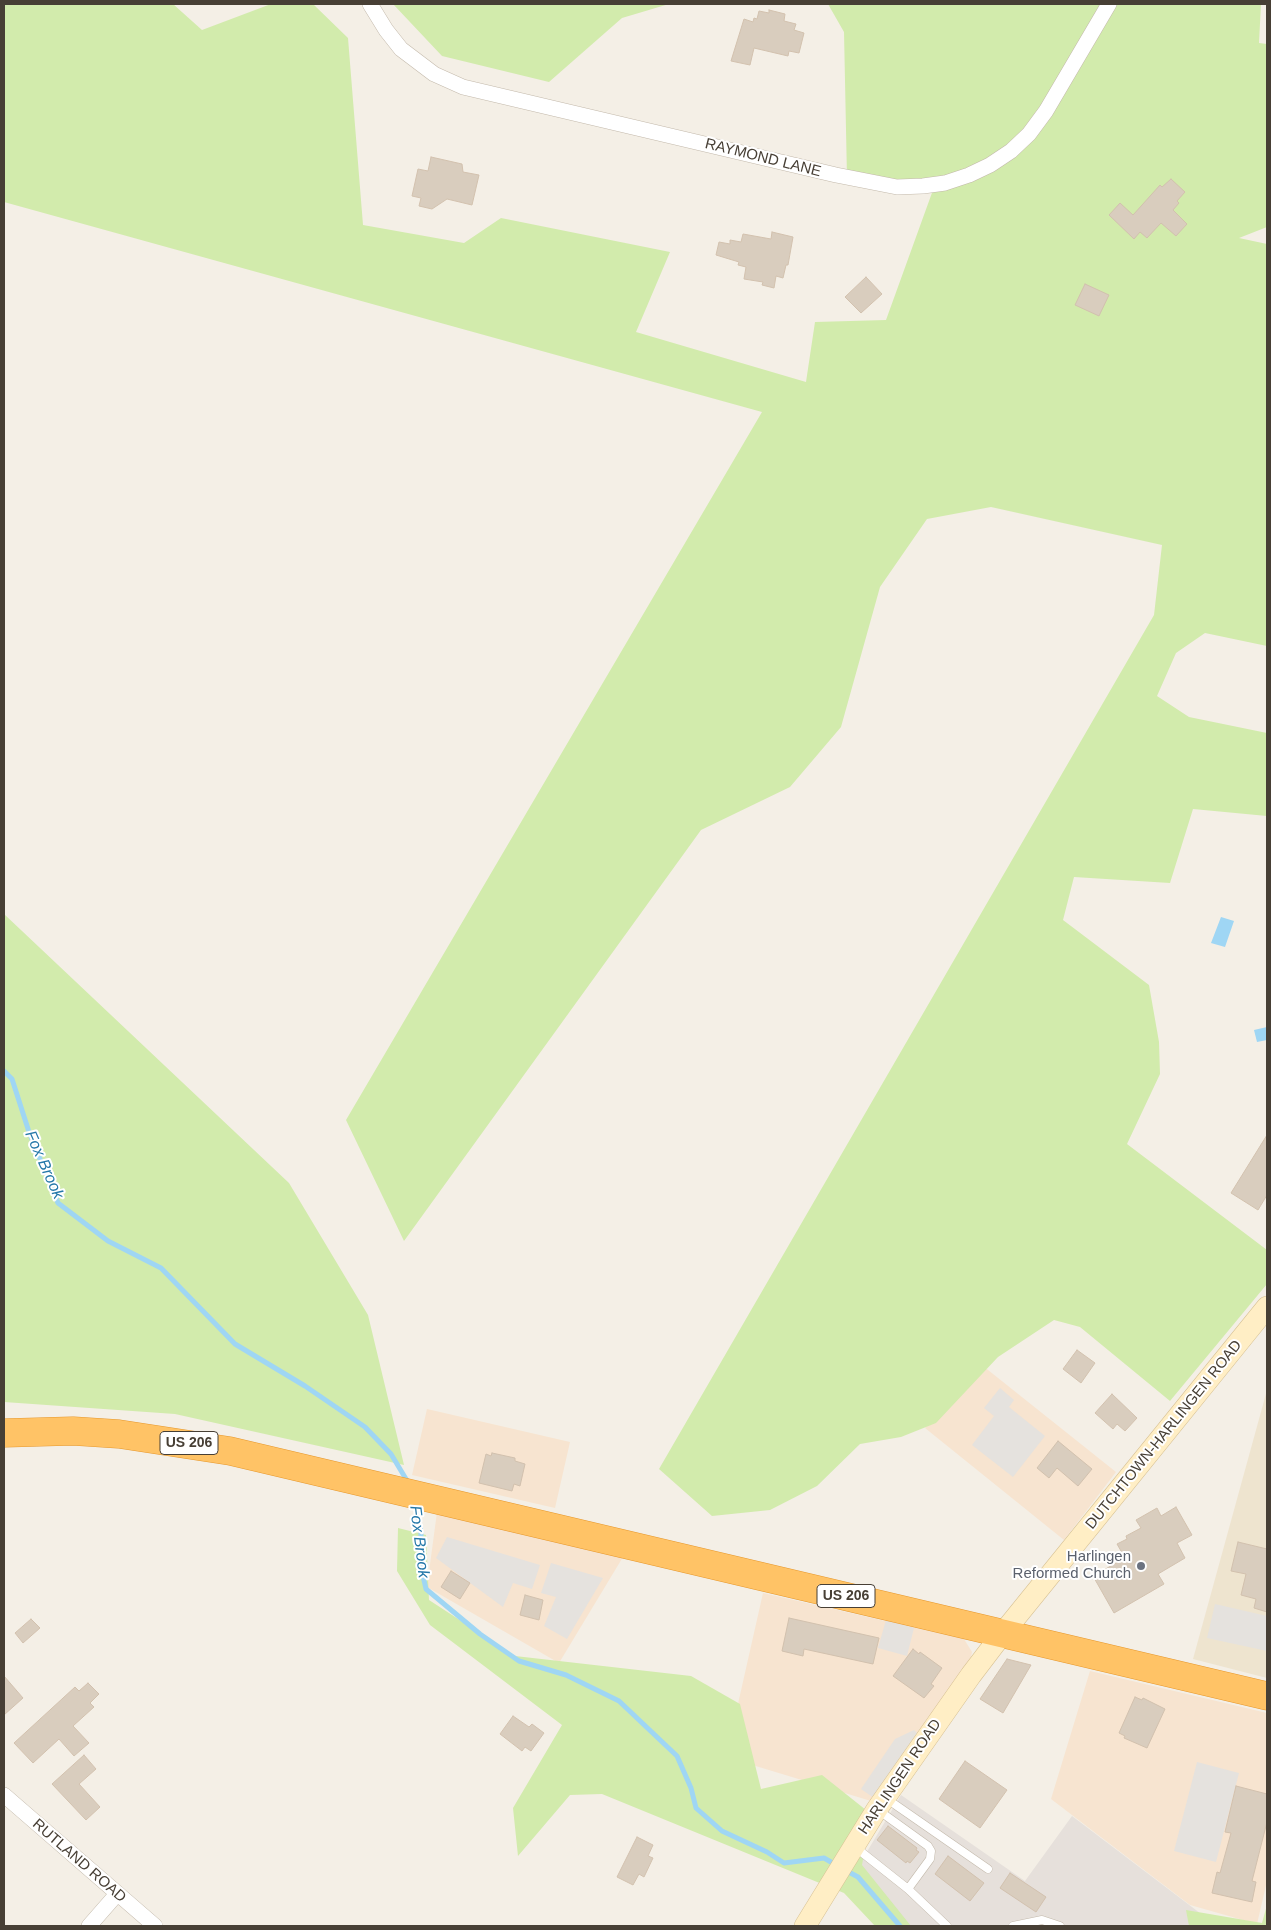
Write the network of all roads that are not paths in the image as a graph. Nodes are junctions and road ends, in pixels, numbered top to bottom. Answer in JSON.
{"nodes":[{"id":1,"x":370,"y":4,"type":"edge"},
{"id":2,"x":1109,"y":4,"type":"edge"},
{"id":3,"x":1267,"y":1307,"type":"edge"},
{"id":4,"x":4,"y":1434,"type":"edge"},
{"id":5,"x":1003,"y":1633,"type":"junction"},
{"id":6,"x":1267,"y":1696,"type":"edge"},
{"id":7,"x":4,"y":1795,"type":"edge"},
{"id":8,"x":881,"y":1803,"type":"junction"},
{"id":9,"x":851,"y":1849,"type":"junction"},
{"id":10,"x":988,"y":1869,"type":"dead end"},
{"id":11,"x":908,"y":1889,"type":"junction"},
{"id":12,"x":117,"y":1894,"type":"junction"},
{"id":13,"x":89,"y":1926,"type":"edge"},
{"id":14,"x":155,"y":1926,"type":"edge"},
{"id":15,"x":805,"y":1926,"type":"edge"},
{"id":16,"x":947,"y":1926,"type":"edge"},
{"id":17,"x":1013,"y":1926,"type":"edge"},
{"id":18,"x":1060,"y":1926,"type":"edge"}],
"edges":[{"from":1,"to":2,"type":"street","name":"RAYMOND LANE"},
{"from":3,"to":5,"type":"street","name":"DUTCHTOWN-HARLINGEN ROAD"},
{"from":4,"to":5,"type":"highway","number":"US 206"},
{"from":5,"to":6,"type":"highway","number":"US 206"},
{"from":5,"to":8,"type":"street","name":"HARLINGEN ROAD"},
{"from":7,"to":12,"type":"street","name":"RUTLAND ROAD"},
{"from":8,"to":9,"type":"street","name":"HARLINGEN ROAD"},
{"from":8,"to":10,"type":"lane"},
{"from":8,"to":11,"type":"lane"},
{"from":9,"to":11,"type":"lane"},
{"from":9,"to":15,"type":"street","name":"HARLINGEN ROAD"},
{"from":11,"to":16,"type":"lane"},
{"from":12,"to":13,"type":"street"},
{"from":12,"to":14,"type":"street","name":"RUTLAND ROAD"},
{"from":17,"to":18,"type":"lane"}]}
